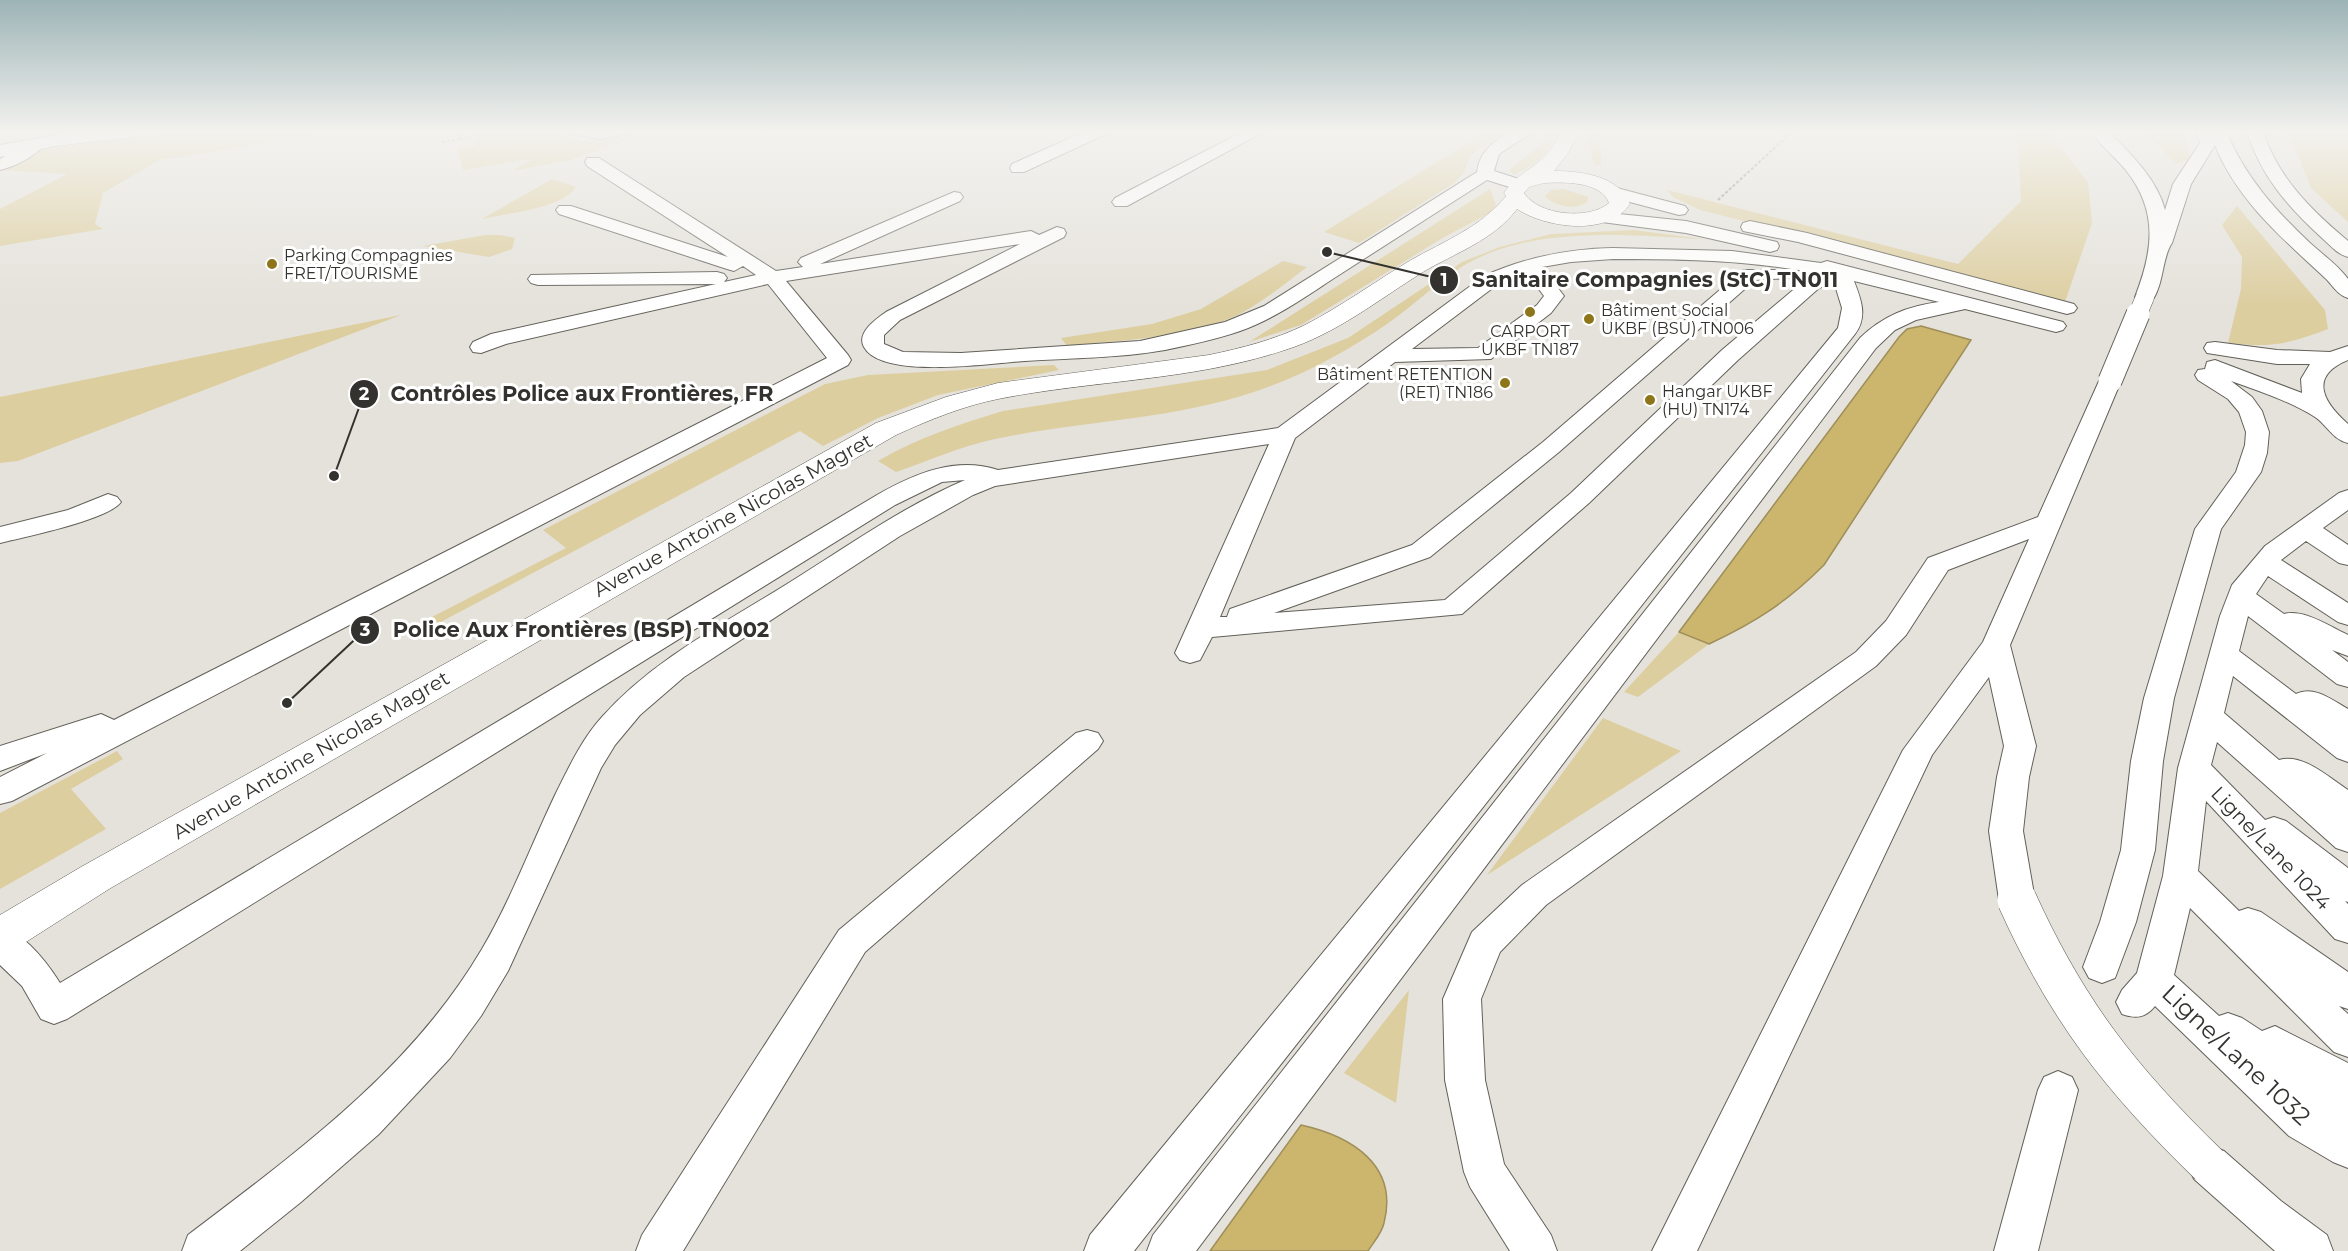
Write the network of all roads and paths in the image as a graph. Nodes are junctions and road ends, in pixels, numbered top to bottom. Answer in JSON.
{"nodes":[{"id":1,"x":636,"y":189,"type":"edge"},
{"id":2,"x":1144,"y":189,"type":"edge"},
{"id":3,"x":1461,"y":189,"type":"edge"},
{"id":4,"x":1520,"y":189,"type":"edge"},
{"id":5,"x":1521,"y":189,"type":"edge"},
{"id":6,"x":1608,"y":189,"type":"edge"},
{"id":7,"x":1612,"y":189,"type":"edge"},
{"id":8,"x":1730,"y":189,"type":"edge"},
{"id":9,"x":2148,"y":189,"type":"edge"},
{"id":10,"x":2180,"y":189,"type":"edge"},
{"id":11,"x":2250,"y":189,"type":"edge"},
{"id":12,"x":2285,"y":189,"type":"edge"},
{"id":13,"x":954,"y":197,"type":"dead end"},
{"id":14,"x":1718,"y":200,"type":"dead end"},
{"id":15,"x":1121,"y":201,"type":"dead end"},
{"id":16,"x":565,"y":210,"type":"dead end"},
{"id":17,"x":1600,"y":216,"type":"junction"},
{"id":18,"x":1578,"y":219,"type":"junction"},
{"id":19,"x":1449,"y":250,"type":"junction"},
{"id":20,"x":2161,"y":250,"type":"junction"},
{"id":21,"x":2348,"y":252,"type":"edge"},
{"id":22,"x":1530,"y":264,"type":"junction"},
{"id":23,"x":539,"y":271,"type":"dead end"},
{"id":24,"x":1840,"y":272,"type":"junction"},
{"id":25,"x":773,"y":277,"type":"junction"},
{"id":26,"x":2348,"y":292,"type":"edge"},
{"id":27,"x":1971,"y":305,"type":"junction"},
{"id":28,"x":2067,"y":308,"type":"dead end"},
{"id":29,"x":2056,"y":326,"type":"dead end"},
{"id":30,"x":481,"y":347,"type":"dead end"},
{"id":31,"x":2339,"y":355,"type":"edge"},
{"id":32,"x":1389,"y":356,"type":"junction"},
{"id":33,"x":2211,"y":363,"type":"junction"},
{"id":34,"x":2322,"y":412,"type":"junction"},
{"id":35,"x":1285,"y":434,"type":"junction"},
{"id":36,"x":2348,"y":436,"type":"edge"},
{"id":37,"x":1006,"y":477,"type":"junction"},
{"id":38,"x":108,"y":502,"type":"dead end"},
{"id":39,"x":2342,"y":509,"type":"edge"},
{"id":40,"x":2049,"y":522,"type":"junction"},
{"id":41,"x":2305,"y":528,"type":"junction"},
{"id":42,"x":0,"y":535,"type":"edge"},
{"id":43,"x":2348,"y":541,"type":"edge"},
{"id":44,"x":2348,"y":546,"type":"edge"},
{"id":45,"x":2348,"y":551,"type":"edge"},
{"id":46,"x":2348,"y":556,"type":"edge"},
{"id":47,"x":2265,"y":562,"type":"junction"},
{"id":48,"x":2348,"y":592,"type":"edge"},
{"id":49,"x":2242,"y":597,"type":"junction"},
{"id":50,"x":2348,"y":600,"type":"edge"},
{"id":51,"x":2348,"y":608,"type":"edge"},
{"id":52,"x":2348,"y":616,"type":"edge"},
{"id":53,"x":1202,"y":628,"type":"junction"},
{"id":54,"x":1996,"y":645,"type":"junction"},
{"id":55,"x":2348,"y":646,"type":"edge"},
{"id":56,"x":1190,"y":653,"type":"dead end"},
{"id":57,"x":2224,"y":654,"type":"junction"},
{"id":58,"x":2348,"y":655,"type":"edge"},
{"id":59,"x":2348,"y":667,"type":"edge"},
{"id":60,"x":2348,"y":677,"type":"edge"},
{"id":61,"x":175,"y":702,"type":"junction"},
{"id":62,"x":2348,"y":712,"type":"edge"},
{"id":63,"x":2207,"y":716,"type":"junction"},
{"id":64,"x":2348,"y":723,"type":"edge"},
{"id":65,"x":2348,"y":737,"type":"edge"},
{"id":66,"x":1087,"y":741,"type":"dead end"},
{"id":67,"x":2348,"y":750,"type":"edge"},
{"id":68,"x":0,"y":759,"type":"edge"},
{"id":69,"x":2194,"y":768,"type":"junction"},
{"id":70,"x":2348,"y":790,"type":"edge"},
{"id":71,"x":0,"y":792,"type":"edge"},
{"id":72,"x":2348,"y":807,"type":"edge"},
{"id":73,"x":2348,"y":822,"type":"edge"},
{"id":74,"x":2348,"y":839,"type":"edge"},
{"id":75,"x":2348,"y":871,"type":"edge"},
{"id":76,"x":2180,"y":876,"type":"junction"},
{"id":77,"x":2348,"y":888,"type":"edge"},
{"id":78,"x":2348,"y":908,"type":"edge"},
{"id":79,"x":2348,"y":928,"type":"edge"},
{"id":80,"x":0,"y":939,"type":"edge"},
{"id":81,"x":2102,"y":967,"type":"dead end"},
{"id":82,"x":2348,"y":971,"type":"edge"},
{"id":83,"x":2144,"y":991,"type":"junction"},
{"id":84,"x":2348,"y":993,"type":"edge"},
{"id":85,"x":2348,"y":1016,"type":"edge"},
{"id":86,"x":2348,"y":1040,"type":"edge"},
{"id":87,"x":2348,"y":1083,"type":"edge"},
{"id":88,"x":2058,"y":1090,"type":"dead end"},
{"id":89,"x":2348,"y":1113,"type":"edge"},
{"id":90,"x":2348,"y":1131,"type":"edge"},
{"id":91,"x":2348,"y":1148,"type":"edge"},
{"id":92,"x":204,"y":1251,"type":"edge"},
{"id":93,"x":658,"y":1251,"type":"edge"},
{"id":94,"x":1106,"y":1251,"type":"edge"},
{"id":95,"x":1169,"y":1251,"type":"edge"},
{"id":96,"x":1535,"y":1251,"type":"edge"},
{"id":97,"x":1674,"y":1251,"type":"edge"},
{"id":98,"x":2016,"y":1251,"type":"edge"},
{"id":99,"x":2311,"y":1251,"type":"edge"}],
"edges":[{"from":1,"to":25,"type":"lane"},
{"from":2,"to":15,"type":"lane"},
{"from":3,"to":25,"type":"lane"},
{"from":4,"to":19,"type":"street","name":"Avenue Antoine Nicolas Magret"},
{"from":5,"to":18,"type":"street"},
{"from":6,"to":17,"type":"street"},
{"from":7,"to":28,"type":"lane"},
{"from":8,"to":14,"type":"path"},
{"from":9,"to":20,"type":"lane"},
{"from":10,"to":20,"type":"lane"},
{"from":11,"to":26,"type":"lane"},
{"from":12,"to":21,"type":"lane"},
{"from":13,"to":25,"type":"lane"},
{"from":16,"to":25,"type":"lane"},
{"from":17,"to":18,"type":"street"},
{"from":17,"to":24,"type":"lane"},
{"from":18,"to":19,"type":"street","name":"Avenue Antoine Nicolas Magret"},
{"from":19,"to":80,"type":"street","name":"Avenue Antoine Nicolas Magret"},
{"from":20,"to":40,"type":"lane","bridge":true},
{"from":22,"to":24,"type":"lane"},
{"from":22,"to":32,"type":"lane"},
{"from":22,"to":32,"type":"lane"},
{"from":23,"to":25,"type":"lane"},
{"from":24,"to":27,"type":"lane"},
{"from":24,"to":53,"type":"lane"},
{"from":24,"to":53,"type":"lane"},
{"from":24,"to":94,"type":"lane"},
{"from":25,"to":30,"type":"lane"},
{"from":25,"to":61,"type":"lane"},
{"from":27,"to":29,"type":"lane"},
{"from":27,"to":95,"type":"lane"},
{"from":31,"to":33,"type":"lane"},
{"from":31,"to":34,"type":"lane"},
{"from":32,"to":35,"type":"lane"},
{"from":33,"to":34,"type":"lane"},
{"from":33,"to":81,"type":"lane"},
{"from":34,"to":36,"type":"lane"},
{"from":35,"to":37,"type":"lane"},
{"from":35,"to":53,"type":"lane"},
{"from":37,"to":80,"type":"lane"},
{"from":37,"to":92,"type":"lane"},
{"from":38,"to":42,"type":"lane"},
{"from":39,"to":41,"type":"lane"},
{"from":40,"to":54,"type":"lane"},
{"from":40,"to":96,"type":"lane"},
{"from":41,"to":43,"type":"lane"},
{"from":41,"to":44,"type":"lane"},
{"from":41,"to":45,"type":"lane"},
{"from":41,"to":46,"type":"lane"},
{"from":41,"to":47,"type":"lane"},
{"from":47,"to":48,"type":"lane"},
{"from":47,"to":49,"type":"lane"},
{"from":47,"to":50,"type":"lane"},
{"from":47,"to":51,"type":"lane"},
{"from":47,"to":52,"type":"lane"},
{"from":49,"to":55,"type":"lane"},
{"from":49,"to":57,"type":"lane"},
{"from":49,"to":58,"type":"lane"},
{"from":49,"to":59,"type":"lane"},
{"from":49,"to":60,"type":"lane"},
{"from":53,"to":56,"type":"lane"},
{"from":54,"to":97,"type":"lane"},
{"from":54,"to":99,"type":"lane","bridge":true},
{"from":57,"to":62,"type":"lane"},
{"from":57,"to":63,"type":"lane"},
{"from":57,"to":64,"type":"lane"},
{"from":57,"to":65,"type":"lane"},
{"from":57,"to":67,"type":"lane"},
{"from":61,"to":68,"type":"lane"},
{"from":61,"to":71,"type":"lane"},
{"from":63,"to":69,"type":"lane"},
{"from":63,"to":70,"type":"lane"},
{"from":63,"to":72,"type":"lane"},
{"from":63,"to":73,"type":"lane"},
{"from":63,"to":74,"type":"lane"},
{"from":66,"to":93,"type":"lane"},
{"from":69,"to":75,"type":"lane"},
{"from":69,"to":76,"type":"lane"},
{"from":69,"to":77,"type":"lane"},
{"from":69,"to":78,"type":"lane"},
{"from":69,"to":79,"type":"lane","name":"Ligne/Lane 1024"},
{"from":76,"to":82,"type":"lane"},
{"from":76,"to":83,"type":"lane"},
{"from":76,"to":84,"type":"lane"},
{"from":76,"to":85,"type":"lane"},
{"from":76,"to":86,"type":"lane"},
{"from":83,"to":87,"type":"lane"},
{"from":83,"to":89,"type":"lane"},
{"from":83,"to":90,"type":"lane"},
{"from":83,"to":91,"type":"lane","name":"Ligne/Lane 1032"},
{"from":88,"to":98,"type":"lane"}]}
